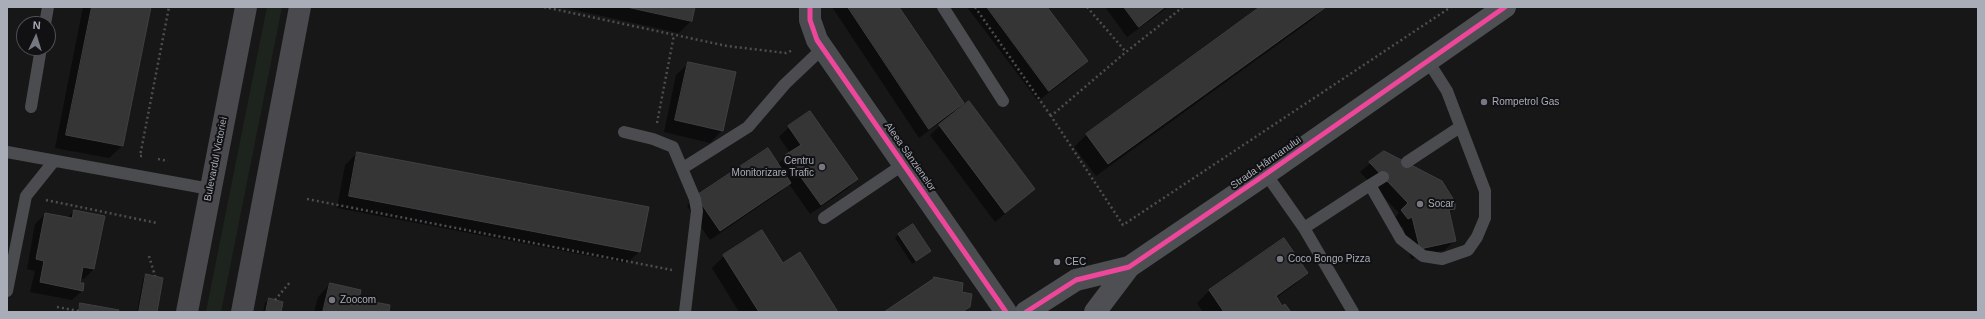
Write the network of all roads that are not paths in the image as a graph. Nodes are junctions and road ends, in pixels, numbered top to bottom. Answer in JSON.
{"nodes":[{"id":1,"x":246,"y":7,"type":"edge"},
{"id":2,"x":300,"y":7,"type":"edge"},
{"id":3,"x":810,"y":7,"type":"edge"},
{"id":4,"x":942,"y":7,"type":"edge"},
{"id":5,"x":1505,"y":7,"type":"edge"},
{"id":6,"x":820,"y":44,"type":"junction"},
{"id":7,"x":40,"y":56,"type":"edge"},
{"id":8,"x":1428,"y":61,"type":"junction"},
{"id":9,"x":1003,"y":101,"type":"dead end"},
{"id":10,"x":31,"y":107,"type":"dead end"},
{"id":11,"x":1460,"y":127,"type":"junction"},
{"id":12,"x":624,"y":132,"type":"dead end"},
{"id":13,"x":7,"y":152,"type":"edge"},
{"id":14,"x":54,"y":161,"type":"junction"},
{"id":15,"x":1406,"y":162,"type":"dead end"},
{"id":16,"x":904,"y":164,"type":"junction"},
{"id":17,"x":683,"y":168,"type":"junction"},
{"id":18,"x":1266,"y":174,"type":"junction"},
{"id":19,"x":1384,"y":177,"type":"dead end"},
{"id":20,"x":1370,"y":185,"type":"junction"},
{"id":21,"x":210,"y":189,"type":"junction"},
{"id":22,"x":824,"y":218,"type":"dead end"},
{"id":23,"x":1304,"y":228,"type":"junction"},
{"id":24,"x":1129,"y":267,"type":"junction"},
{"id":25,"x":7,"y":291,"type":"edge"},
{"id":26,"x":187,"y":312,"type":"edge"},
{"id":27,"x":242,"y":312,"type":"edge"},
{"id":28,"x":685,"y":312,"type":"edge"},
{"id":29,"x":1006,"y":312,"type":"edge"},
{"id":30,"x":1026,"y":312,"type":"edge"},
{"id":31,"x":1095,"y":312,"type":"edge"},
{"id":32,"x":1353,"y":312,"type":"edge"}],
"edges":[{"from":1,"to":21,"type":"main road","name":"Bulevardul Victoriei"},
{"from":2,"to":27,"type":"main road"},
{"from":3,"to":6,"type":"street","name":"Aleea Sânzienelor"},
{"from":4,"to":9,"type":"lane"},
{"from":5,"to":8,"type":"main road","name":"Strada Hărmanului"},
{"from":6,"to":16,"type":"street","name":"Aleea Sânzienelor"},
{"from":6,"to":17,"type":"lane"},
{"from":7,"to":10,"type":"lane"},
{"from":8,"to":11,"type":"lane"},
{"from":8,"to":18,"type":"main road","name":"Strada Hărmanului"},
{"from":11,"to":15,"type":"lane"},
{"from":11,"to":20,"type":"lane"},
{"from":12,"to":17,"type":"lane"},
{"from":13,"to":14,"type":"lane"},
{"from":14,"to":21,"type":"lane"},
{"from":14,"to":25,"type":"lane"},
{"from":16,"to":22,"type":"lane"},
{"from":16,"to":29,"type":"street","name":"Aleea Sânzienelor"},
{"from":17,"to":28,"type":"lane"},
{"from":18,"to":23,"type":"lane"},
{"from":18,"to":24,"type":"main road","name":"Strada Hărmanului"},
{"from":19,"to":20,"type":"lane"},
{"from":20,"to":23,"type":"lane"},
{"from":21,"to":26,"type":"main road","name":"Bulevardul Victoriei"},
{"from":23,"to":32,"type":"lane"},
{"from":24,"to":30,"type":"main road","name":"Strada Hărmanului"},
{"from":24,"to":31,"type":"main road","name":"Strada Hărmanului"}]}
